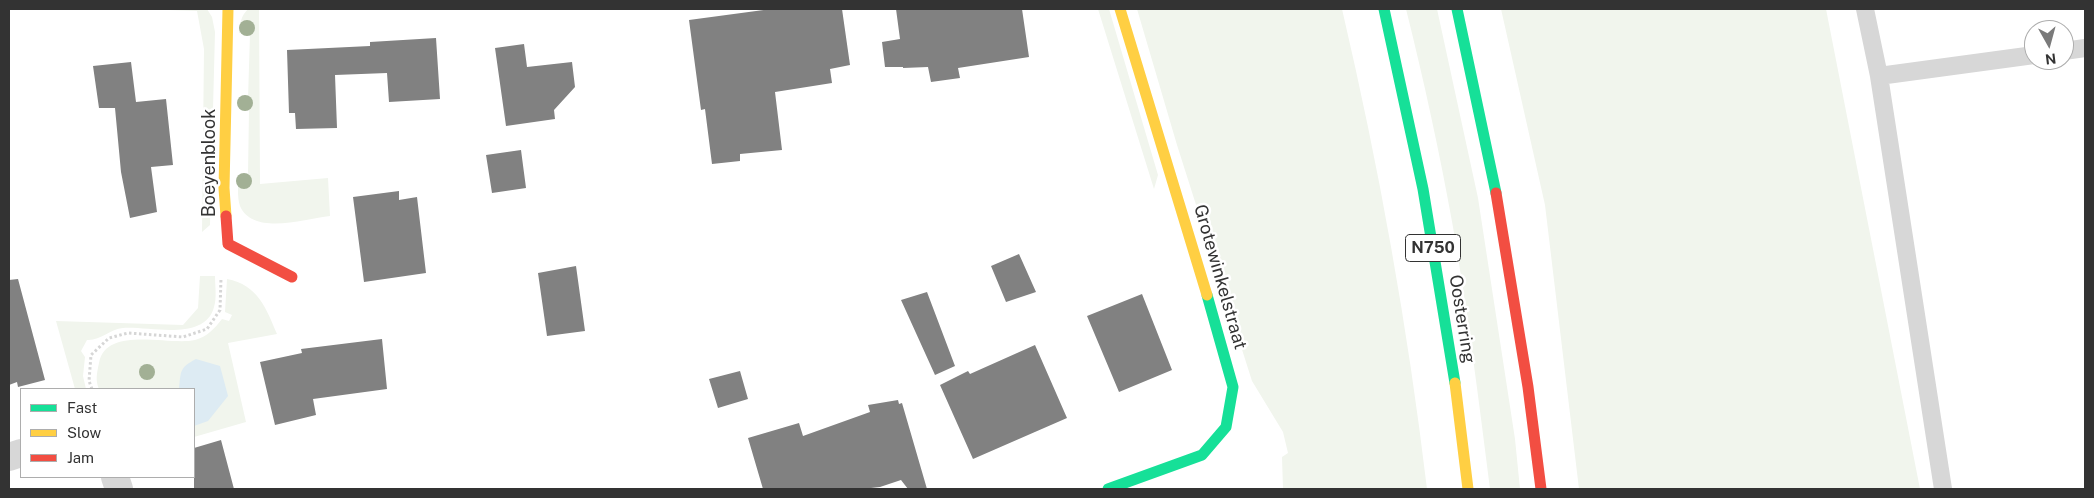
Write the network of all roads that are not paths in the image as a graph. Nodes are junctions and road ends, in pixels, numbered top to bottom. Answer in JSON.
{"nodes":[{"id":1,"x":228,"y":9,"type":"edge"},
{"id":2,"x":1120,"y":9,"type":"edge"},
{"id":3,"x":1384,"y":9,"type":"edge"},
{"id":4,"x":1457,"y":9,"type":"edge"},
{"id":5,"x":1866,"y":9,"type":"edge"},
{"id":6,"x":2024,"y":56,"type":"edge"},
{"id":7,"x":1880,"y":76,"type":"junction"},
{"id":8,"x":292,"y":277,"type":"dead end"},
{"id":9,"x":1108,"y":489,"type":"edge"},
{"id":10,"x":1468,"y":489,"type":"edge"},
{"id":11,"x":1541,"y":489,"type":"edge"},
{"id":12,"x":1943,"y":489,"type":"edge"}],
"edges":[{"from":1,"to":8,"type":"main road","name":"Boeyenblook"},
{"from":2,"to":9,"type":"main road","name":"Grotewinkelstraat"},
{"from":3,"to":10,"type":"main road","name":"Oosterring","number":"N750"},
{"from":4,"to":11,"type":"main road"},
{"from":5,"to":7,"type":"lane"},
{"from":6,"to":7,"type":"lane"},
{"from":7,"to":12,"type":"lane"}]}
